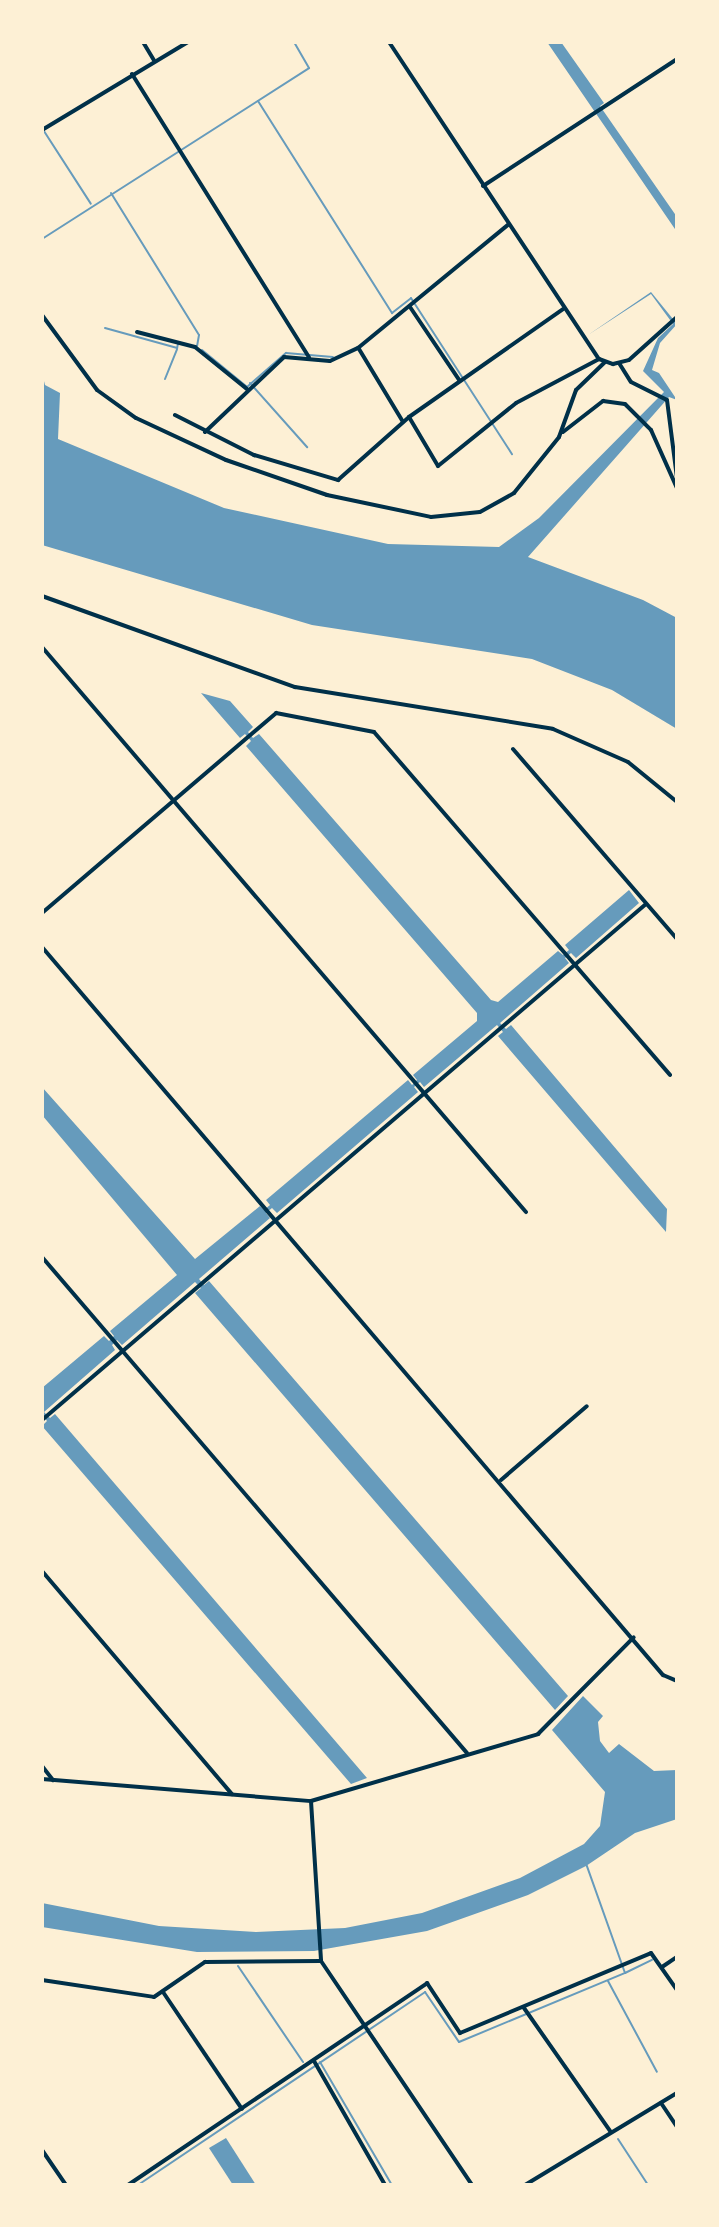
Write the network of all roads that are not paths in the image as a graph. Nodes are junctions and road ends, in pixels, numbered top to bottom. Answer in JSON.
{"nodes":[{"id":1,"x":143,"y":42,"type":"edge"},
{"id":2,"x":188,"y":42,"type":"edge"},
{"id":3,"x":389,"y":42,"type":"edge"},
{"id":4,"x":677,"y":59,"type":"edge"},
{"id":5,"x":154,"y":60,"type":"junction"},
{"id":6,"x":132,"y":74,"type":"junction"},
{"id":7,"x":44,"y":129,"type":"edge"},
{"id":8,"x":483,"y":186,"type":"junction"},
{"id":9,"x":508,"y":225,"type":"junction"},
{"id":10,"x":411,"y":307,"type":"junction"},
{"id":11,"x":563,"y":309,"type":"junction"},
{"id":12,"x":42,"y":315,"type":"edge"},
{"id":13,"x":676,"y":318,"type":"edge"},
{"id":14,"x":137,"y":332,"type":"dead end"},
{"id":15,"x":358,"y":348,"type":"junction"},
{"id":16,"x":308,"y":354,"type":"junction"},
{"id":17,"x":599,"y":359,"type":"junction"},
{"id":18,"x":605,"y":362,"type":"junction"},
{"id":19,"x":619,"y":363,"type":"junction"},
{"id":20,"x":462,"y":380,"type":"junction"},
{"id":21,"x":251,"y":386,"type":"junction"},
{"id":22,"x":175,"y":415,"type":"dead end"},
{"id":23,"x":409,"y":417,"type":"junction"},
{"id":24,"x":403,"y":422,"type":"junction"},
{"id":25,"x":205,"y":432,"type":"junction"},
{"id":26,"x":559,"y":437,"type":"junction"},
{"id":27,"x":677,"y":478,"type":"edge"},
{"id":28,"x":677,"y":488,"type":"edge"},
{"id":29,"x":42,"y":596,"type":"edge"},
{"id":30,"x":42,"y":647,"type":"edge"},
{"id":31,"x":513,"y":749,"type":"dead end"},
{"id":32,"x":174,"y":801,"type":"junction"},
{"id":33,"x":677,"y":802,"type":"edge"},
{"id":34,"x":646,"y":904,"type":"junction"},
{"id":35,"x":42,"y":913,"type":"edge"},
{"id":36,"x":677,"y":939,"type":"edge"},
{"id":37,"x":42,"y":947,"type":"edge"},
{"id":38,"x":576,"y":964,"type":"junction"},
{"id":39,"x":670,"y":1075,"type":"dead end"},
{"id":40,"x":424,"y":1094,"type":"junction"},
{"id":41,"x":526,"y":1212,"type":"dead end"},
{"id":42,"x":277,"y":1219,"type":"junction"},
{"id":43,"x":42,"y":1257,"type":"edge"},
{"id":44,"x":122,"y":1351,"type":"junction"},
{"id":45,"x":587,"y":1406,"type":"dead end"},
{"id":46,"x":44,"y":1417,"type":"edge"},
{"id":47,"x":501,"y":1480,"type":"junction"},
{"id":48,"x":42,"y":1571,"type":"edge"},
{"id":49,"x":634,"y":1637,"type":"junction"},
{"id":50,"x":677,"y":1681,"type":"edge"},
{"id":51,"x":467,"y":1753,"type":"junction"},
{"id":52,"x":42,"y":1766,"type":"edge"},
{"id":53,"x":42,"y":1779,"type":"edge"},
{"id":54,"x":53,"y":1780,"type":"junction"},
{"id":55,"x":232,"y":1794,"type":"junction"},
{"id":56,"x":311,"y":1801,"type":"junction"},
{"id":57,"x":677,"y":1957,"type":"edge"},
{"id":58,"x":321,"y":1961,"type":"junction"},
{"id":59,"x":662,"y":1967,"type":"junction"},
{"id":60,"x":42,"y":1980,"type":"edge"},
{"id":61,"x":677,"y":1990,"type":"edge"},
{"id":62,"x":163,"y":1992,"type":"junction"},
{"id":63,"x":524,"y":2008,"type":"junction"},
{"id":64,"x":365,"y":2025,"type":"junction"},
{"id":65,"x":314,"y":2061,"type":"junction"},
{"id":66,"x":677,"y":2093,"type":"edge"},
{"id":67,"x":661,"y":2103,"type":"junction"},
{"id":68,"x":242,"y":2109,"type":"junction"},
{"id":69,"x":677,"y":2127,"type":"edge"},
{"id":70,"x":610,"y":2131,"type":"junction"},
{"id":71,"x":42,"y":2150,"type":"edge"},
{"id":72,"x":66,"y":2185,"type":"edge"},
{"id":73,"x":128,"y":2185,"type":"edge"},
{"id":74,"x":385,"y":2185,"type":"edge"},
{"id":75,"x":472,"y":2185,"type":"edge"},
{"id":76,"x":525,"y":2185,"type":"edge"}],
"edges":[{"from":1,"to":5,"type":"street"},
{"from":2,"to":5,"type":"street"},
{"from":3,"to":8,"type":"street"},
{"from":4,"to":8,"type":"street"},
{"from":5,"to":6,"type":"street"},
{"from":6,"to":7,"type":"street"},
{"from":6,"to":16,"type":"street"},
{"from":8,"to":9,"type":"street"},
{"from":9,"to":10,"type":"street"},
{"from":9,"to":11,"type":"street"},
{"from":10,"to":15,"type":"street"},
{"from":10,"to":20,"type":"street"},
{"from":11,"to":17,"type":"street"},
{"from":11,"to":20,"type":"street"},
{"from":12,"to":26,"type":"street"},
{"from":13,"to":19,"type":"street"},
{"from":14,"to":21,"type":"street"},
{"from":15,"to":16,"type":"street"},
{"from":15,"to":24,"type":"street"},
{"from":16,"to":21,"type":"street"},
{"from":17,"to":18,"type":"street"},
{"from":17,"to":23,"type":"street"},
{"from":18,"to":19,"type":"street"},
{"from":18,"to":26,"type":"street"},
{"from":19,"to":27,"type":"street"},
{"from":20,"to":23,"type":"street"},
{"from":21,"to":25,"type":"street"},
{"from":22,"to":25,"type":"street"},
{"from":23,"to":24,"type":"street"},
{"from":24,"to":25,"type":"street"},
{"from":26,"to":28,"type":"street"},
{"from":29,"to":33,"type":"street"},
{"from":30,"to":32,"type":"street"},
{"from":31,"to":34,"type":"street"},
{"from":32,"to":35,"type":"street"},
{"from":32,"to":38,"type":"street"},
{"from":32,"to":40,"type":"street"},
{"from":34,"to":36,"type":"street"},
{"from":34,"to":38,"type":"street"},
{"from":37,"to":42,"type":"street"},
{"from":38,"to":39,"type":"street"},
{"from":38,"to":40,"type":"street"},
{"from":40,"to":41,"type":"street"},
{"from":40,"to":42,"type":"street"},
{"from":42,"to":44,"type":"street"},
{"from":42,"to":47,"type":"street"},
{"from":43,"to":44,"type":"street"},
{"from":44,"to":46,"type":"street"},
{"from":44,"to":51,"type":"street"},
{"from":45,"to":47,"type":"street"},
{"from":47,"to":49,"type":"street"},
{"from":48,"to":55,"type":"street"},
{"from":49,"to":50,"type":"street"},
{"from":49,"to":51,"type":"street"},
{"from":51,"to":56,"type":"street"},
{"from":52,"to":54,"type":"street"},
{"from":53,"to":54,"type":"street"},
{"from":54,"to":55,"type":"street"},
{"from":55,"to":56,"type":"street"},
{"from":56,"to":58,"type":"street"},
{"from":57,"to":59,"type":"street"},
{"from":58,"to":62,"type":"street"},
{"from":58,"to":64,"type":"street"},
{"from":59,"to":61,"type":"street"},
{"from":59,"to":63,"type":"street"},
{"from":60,"to":62,"type":"street"},
{"from":62,"to":68,"type":"street"},
{"from":63,"to":64,"type":"street"},
{"from":63,"to":70,"type":"street"},
{"from":64,"to":65,"type":"street"},
{"from":64,"to":75,"type":"street"},
{"from":65,"to":68,"type":"street"},
{"from":65,"to":74,"type":"street"},
{"from":66,"to":67,"type":"street"},
{"from":67,"to":69,"type":"street"},
{"from":67,"to":70,"type":"street"},
{"from":68,"to":73,"type":"street"},
{"from":70,"to":76,"type":"street"},
{"from":71,"to":72,"type":"street"}]}
